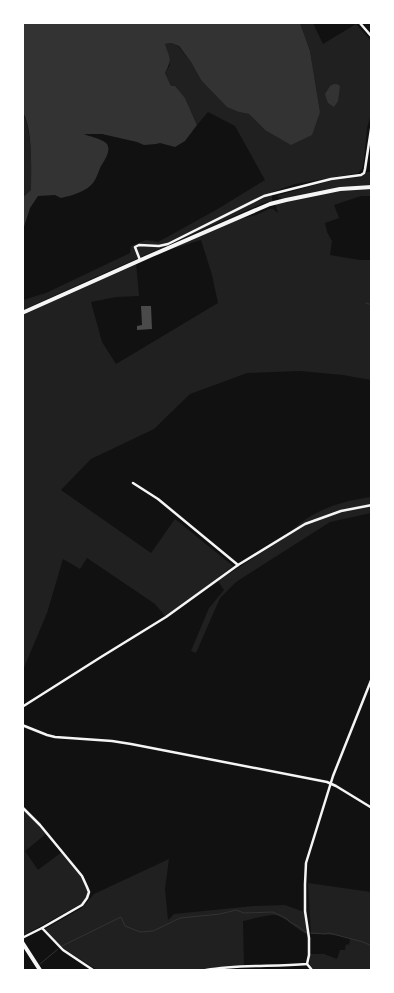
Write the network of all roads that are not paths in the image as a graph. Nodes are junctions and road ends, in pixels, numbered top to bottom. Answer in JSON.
{"nodes":[{"id":1,"x":359,"y":22,"type":"edge"},
{"id":2,"x":372,"y":37,"type":"edge"},
{"id":3,"x":372,"y":124,"type":"edge"},
{"id":4,"x":372,"y":186,"type":"edge"},
{"id":5,"x":140,"y":260,"type":"junction"},
{"id":6,"x":22,"y":313,"type":"edge"},
{"id":7,"x":133,"y":483,"type":"dead end"},
{"id":8,"x":371,"y":505,"type":"edge"},
{"id":9,"x":372,"y":511,"type":"edge"},
{"id":10,"x":238,"y":565,"type":"junction"},
{"id":11,"x":372,"y":678,"type":"edge"},
{"id":12,"x":22,"y":707,"type":"edge"},
{"id":13,"x":22,"y":725,"type":"edge"},
{"id":14,"x":332,"y":783,"type":"junction"},
{"id":15,"x":22,"y":807,"type":"edge"},
{"id":16,"x":372,"y":808,"type":"edge"},
{"id":17,"x":42,"y":928,"type":"junction"},
{"id":18,"x":22,"y":938,"type":"edge"},
{"id":19,"x":22,"y":942,"type":"edge"},
{"id":20,"x":307,"y":964,"type":"junction"},
{"id":21,"x":40,"y":970,"type":"edge"},
{"id":22,"x":93,"y":970,"type":"edge"},
{"id":23,"x":206,"y":970,"type":"edge"},
{"id":24,"x":312,"y":970,"type":"edge"}],
"edges":[{"from":1,"to":2,"type":"street"},
{"from":3,"to":5,"type":"street"},
{"from":4,"to":5,"type":"main road"},
{"from":5,"to":6,"type":"main road"},
{"from":7,"to":10,"type":"street"},
{"from":8,"to":9,"type":"street"},
{"from":8,"to":10,"type":"street"},
{"from":10,"to":12,"type":"street"},
{"from":11,"to":14,"type":"street"},
{"from":13,"to":14,"type":"street"},
{"from":14,"to":16,"type":"street"},
{"from":14,"to":20,"type":"street"},
{"from":15,"to":17,"type":"street"},
{"from":17,"to":18,"type":"street"},
{"from":17,"to":22,"type":"street"},
{"from":19,"to":21,"type":"main road"},
{"from":20,"to":23,"type":"street"},
{"from":20,"to":24,"type":"street"}]}
